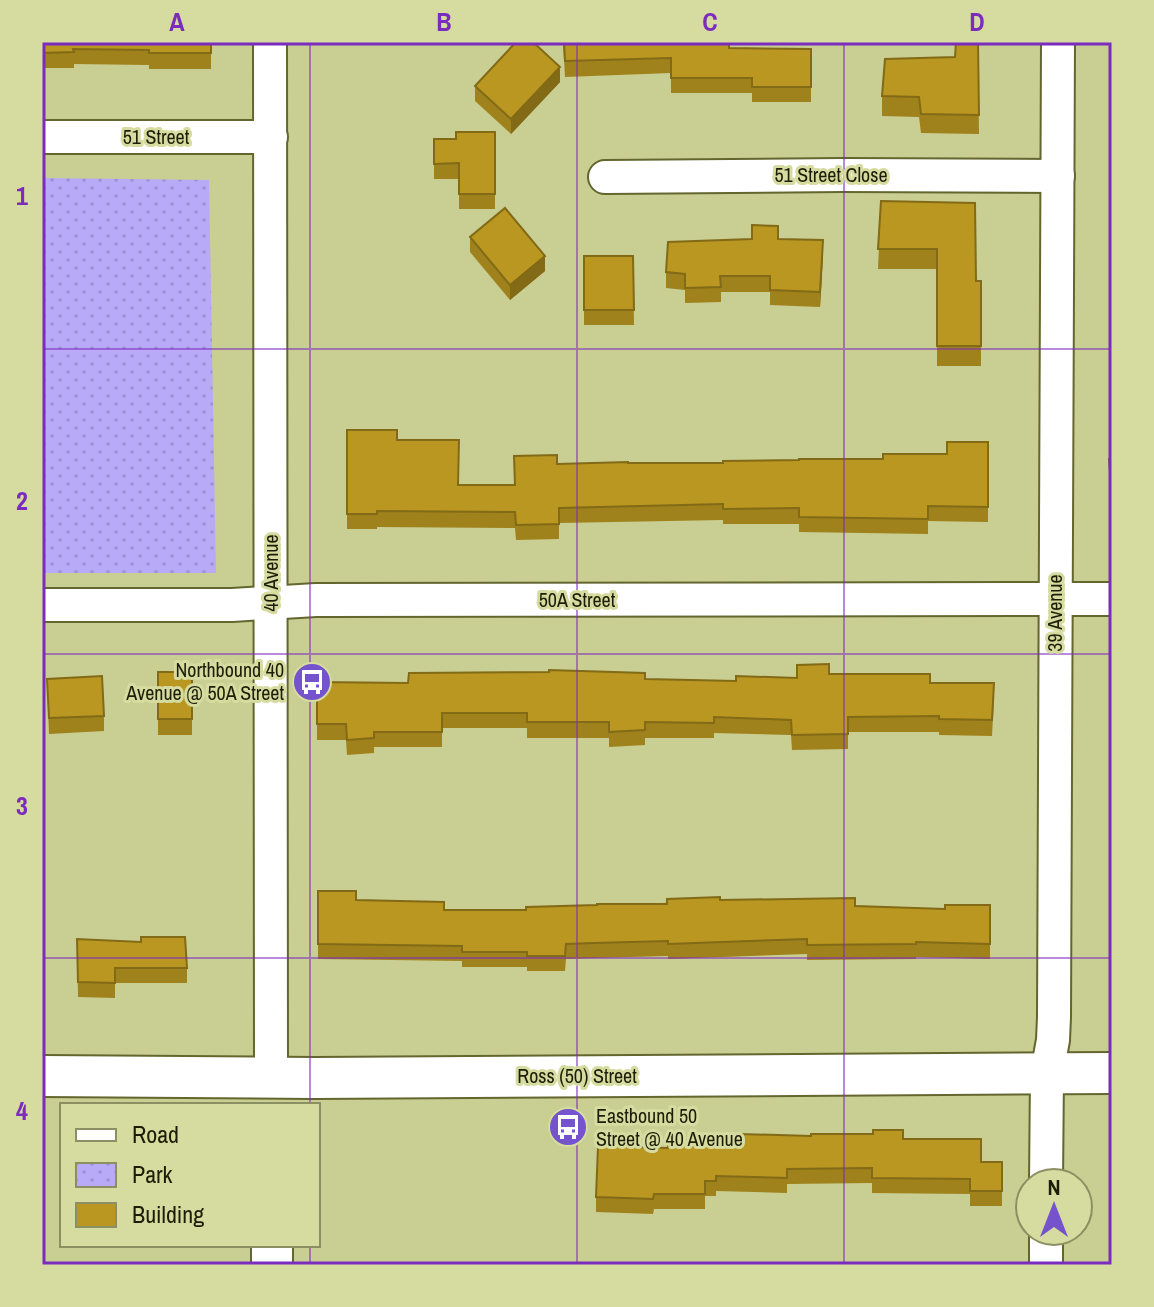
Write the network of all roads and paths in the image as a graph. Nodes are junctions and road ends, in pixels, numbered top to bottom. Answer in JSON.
{"nodes":[{"id":1,"x":270,"y":42,"type":"edge"},
{"id":2,"x":1058,"y":42,"type":"edge"},
{"id":3,"x":42,"y":137,"type":"edge"},
{"id":4,"x":271,"y":137,"type":"junction"},
{"id":5,"x":1058,"y":176,"type":"junction"},
{"id":6,"x":605,"y":177,"type":"dead end"},
{"id":7,"x":1055,"y":599,"type":"junction"},
{"id":8,"x":1112,"y":599,"type":"edge"},
{"id":9,"x":271,"y":602,"type":"junction"},
{"id":10,"x":42,"y":605,"type":"edge"},
{"id":11,"x":1047,"y":1073,"type":"junction"},
{"id":12,"x":1112,"y":1073,"type":"edge"},
{"id":13,"x":42,"y":1076,"type":"edge"},
{"id":14,"x":271,"y":1091,"type":"edge"},
{"id":15,"x":1046,"y":1167,"type":"edge"}],
"edges":[{"from":1,"to":4,"type":"street","name":"40 Avenue"},
{"from":2,"to":5,"type":"street","name":"39 Avenue"},
{"from":3,"to":4,"type":"street","name":"51 Street"},
{"from":4,"to":9,"type":"street","name":"40 Avenue"},
{"from":5,"to":6,"type":"street","name":"51 Street Close"},
{"from":5,"to":7,"type":"street","name":"39 Avenue"},
{"from":7,"to":8,"type":"street","name":"50A Street"},
{"from":7,"to":9,"type":"street","name":"50A Street"},
{"from":7,"to":11,"type":"street","name":"39 Avenue"},
{"from":9,"to":10,"type":"street","name":"50A Street"},
{"from":9,"to":14,"type":"street","name":"40 Avenue"},
{"from":11,"to":12,"type":"main road","name":"Ross (50) Street"},
{"from":11,"to":14,"type":"main road","name":"Ross (50) Street"},
{"from":11,"to":15,"type":"street","name":"39 Avenue"},
{"from":13,"to":14,"type":"main road","name":"Ross (50) Street"}]}
